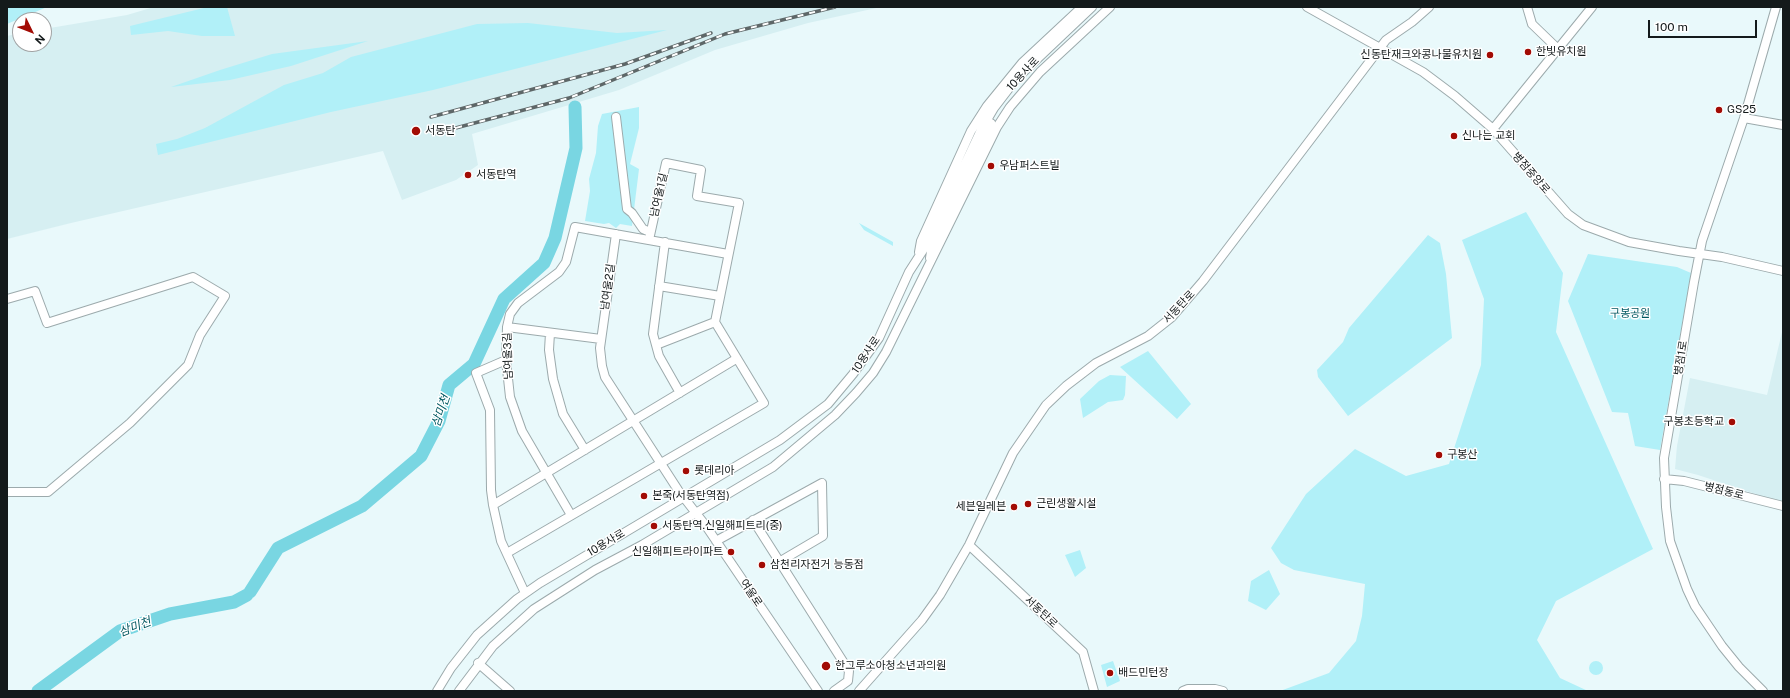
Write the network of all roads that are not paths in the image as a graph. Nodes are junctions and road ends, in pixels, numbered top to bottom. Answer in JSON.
{"nodes":[{"id":1,"x":1082,"y":7,"type":"edge"},
{"id":2,"x":1092,"y":7,"type":"edge"},
{"id":3,"x":1098,"y":7,"type":"edge"},
{"id":4,"x":1110,"y":7,"type":"edge"},
{"id":5,"x":1307,"y":7,"type":"edge"},
{"id":6,"x":1429,"y":7,"type":"edge"},
{"id":7,"x":1527,"y":7,"type":"edge"},
{"id":8,"x":1592,"y":7,"type":"edge"},
{"id":9,"x":1776,"y":7,"type":"edge"},
{"id":10,"x":1380,"y":49,"type":"junction"},
{"id":11,"x":1558,"y":49,"type":"junction"},
{"id":12,"x":616,"y":117,"type":"dead end"},
{"id":13,"x":1744,"y":118,"type":"junction"},
{"id":14,"x":1783,"y":125,"type":"edge"},
{"id":15,"x":1493,"y":129,"type":"junction"},
{"id":16,"x":616,"y":234,"type":"junction"},
{"id":17,"x":650,"y":236,"type":"junction"},
{"id":18,"x":665,"y":242,"type":"junction"},
{"id":19,"x":728,"y":254,"type":"junction"},
{"id":20,"x":1700,"y":254,"type":"junction"},
{"id":21,"x":917,"y":257,"type":"junction"},
{"id":22,"x":929,"y":263,"type":"junction"},
{"id":23,"x":1783,"y":271,"type":"edge"},
{"id":24,"x":659,"y":286,"type":"junction"},
{"id":25,"x":720,"y":296,"type":"junction"},
{"id":26,"x":7,"y":299,"type":"edge"},
{"id":27,"x":715,"y":322,"type":"junction"},
{"id":28,"x":507,"y":327,"type":"junction"},
{"id":29,"x":550,"y":333,"type":"junction"},
{"id":30,"x":601,"y":340,"type":"junction"},
{"id":31,"x":656,"y":345,"type":"junction"},
{"id":32,"x":736,"y":359,"type":"junction"},
{"id":33,"x":506,"y":360,"type":"junction"},
{"id":34,"x":680,"y":393,"type":"junction"},
{"id":35,"x":633,"y":421,"type":"junction"},
{"id":36,"x":585,"y":450,"type":"junction"},
{"id":37,"x":660,"y":463,"type":"junction"},
{"id":38,"x":545,"y":473,"type":"junction"},
{"id":39,"x":1664,"y":479,"type":"junction"},
{"id":40,"x":7,"y":492,"type":"edge"},
{"id":41,"x":683,"y":497,"type":"junction"},
{"id":42,"x":493,"y":505,"type":"junction"},
{"id":43,"x":1783,"y":506,"type":"edge"},
{"id":44,"x":695,"y":512,"type":"junction"},
{"id":45,"x":571,"y":515,"type":"junction"},
{"id":46,"x":753,"y":520,"type":"junction"},
{"id":47,"x":716,"y":541,"type":"junction"},
{"id":48,"x":969,"y":545,"type":"junction"},
{"id":49,"x":507,"y":553,"type":"junction"},
{"id":50,"x":779,"y":562,"type":"junction"},
{"id":51,"x":525,"y":593,"type":"junction"},
{"id":52,"x":478,"y":663,"type":"junction"},
{"id":53,"x":437,"y":691,"type":"edge"},
{"id":54,"x":459,"y":691,"type":"edge"},
{"id":55,"x":510,"y":691,"type":"edge"},
{"id":56,"x":818,"y":691,"type":"edge"},
{"id":57,"x":834,"y":691,"type":"edge"},
{"id":58,"x":859,"y":691,"type":"edge"},
{"id":59,"x":1094,"y":691,"type":"edge"},
{"id":60,"x":1183,"y":691,"type":"edge"},
{"id":61,"x":1223,"y":691,"type":"edge"},
{"id":62,"x":1763,"y":691,"type":"edge"}],
"edges":[{"from":1,"to":21,"type":"street"},
{"from":2,"to":21,"type":"street","name":"10용사로"},
{"from":3,"to":22,"type":"street","name":"10용사로"},
{"from":4,"to":22,"type":"street","name":"10용사로"},
{"from":5,"to":10,"type":"street","name":"병점중앙로"},
{"from":6,"to":10,"type":"street","name":"서동탄로"},
{"from":7,"to":11,"type":"street"},
{"from":8,"to":11,"type":"street"},
{"from":9,"to":13,"type":"street","name":"병점1로"},
{"from":10,"to":15,"type":"street","name":"병점중앙로"},
{"from":10,"to":48,"type":"street","name":"서동탄로"},
{"from":11,"to":15,"type":"street"},
{"from":12,"to":17,"type":"street"},
{"from":13,"to":14,"type":"street"},
{"from":13,"to":20,"type":"street","name":"병점1로"},
{"from":15,"to":20,"type":"street","name":"병점중앙로"},
{"from":16,"to":17,"type":"street"},
{"from":16,"to":28,"type":"street","name":"남여울3길"},
{"from":16,"to":30,"type":"street","name":"남여울2길"},
{"from":17,"to":18,"type":"street"},
{"from":17,"to":19,"type":"street","name":"남여울1길"},
{"from":18,"to":19,"type":"street"},
{"from":18,"to":24,"type":"street"},
{"from":19,"to":25,"type":"street","name":"남여울1길"},
{"from":20,"to":23,"type":"street","name":"병점중앙로"},
{"from":20,"to":39,"type":"street","name":"병점1로"},
{"from":21,"to":41,"type":"street","name":"10용사로"},
{"from":22,"to":44,"type":"street","name":"10용사로"},
{"from":24,"to":25,"type":"street"},
{"from":24,"to":31,"type":"street"},
{"from":25,"to":27,"type":"street","name":"남여울1길"},
{"from":26,"to":40,"type":"street"},
{"from":27,"to":31,"type":"street"},
{"from":27,"to":32,"type":"street"},
{"from":28,"to":29,"type":"street"},
{"from":28,"to":33,"type":"street","name":"남여울3길"},
{"from":29,"to":30,"type":"street"},
{"from":29,"to":36,"type":"street"},
{"from":30,"to":35,"type":"street","name":"남여울2길"},
{"from":31,"to":34,"type":"street"},
{"from":32,"to":34,"type":"street"},
{"from":32,"to":37,"type":"street"},
{"from":33,"to":38,"type":"street","name":"남여울3길"},
{"from":33,"to":42,"type":"street"},
{"from":34,"to":35,"type":"street"},
{"from":35,"to":36,"type":"street"},
{"from":35,"to":37,"type":"street","name":"남여울2길"},
{"from":36,"to":38,"type":"street"},
{"from":37,"to":41,"type":"street","name":"남여울2길"},
{"from":37,"to":45,"type":"street"},
{"from":38,"to":42,"type":"street"},
{"from":38,"to":45,"type":"street","name":"남여울3길"},
{"from":39,"to":43,"type":"street","name":"병점동로"},
{"from":39,"to":62,"type":"street","name":"병점1로"},
{"from":41,"to":44,"type":"street","name":"여울로"},
{"from":41,"to":51,"type":"street","name":"10용사로"},
{"from":42,"to":49,"type":"street"},
{"from":44,"to":47,"type":"street","name":"여울로"},
{"from":44,"to":52,"type":"street","name":"10용사로"},
{"from":45,"to":49,"type":"street"},
{"from":46,"to":47,"type":"street"},
{"from":46,"to":50,"type":"street"},
{"from":46,"to":50,"type":"street"},
{"from":47,"to":56,"type":"street","name":"여울로"},
{"from":48,"to":58,"type":"street","name":"서동탄로"},
{"from":48,"to":59,"type":"street","name":"서동탄로"},
{"from":49,"to":51,"type":"street"},
{"from":50,"to":57,"type":"street"},
{"from":51,"to":53,"type":"street","name":"10용사로"},
{"from":52,"to":54,"type":"street","name":"10용사로"},
{"from":52,"to":55,"type":"street"},
{"from":60,"to":61,"type":"street"}]}
